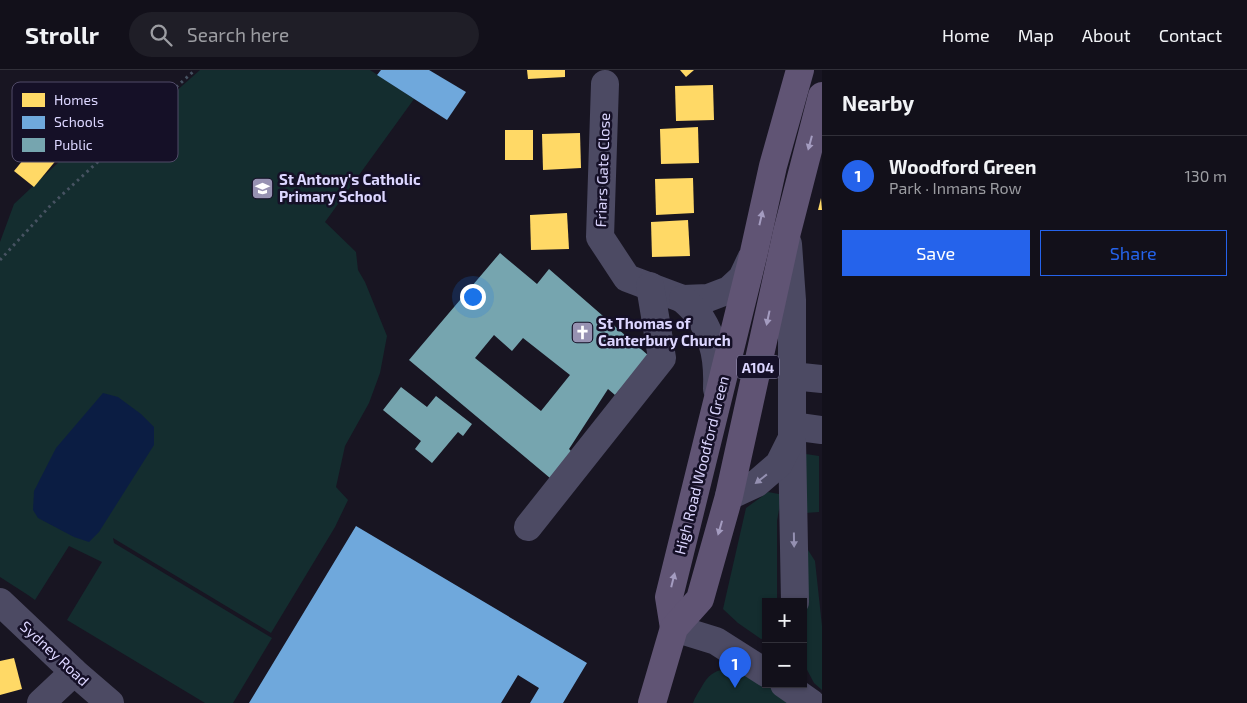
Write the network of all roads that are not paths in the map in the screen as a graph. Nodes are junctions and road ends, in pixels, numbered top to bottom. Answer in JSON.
{"nodes":[{"id":1,"x":800,"y":70,"type":"edge"},
{"id":2,"x":605,"y":84,"type":"dead end"},
{"id":3,"x":822,"y":96,"type":"edge"},
{"id":4,"x":787,"y":232,"type":"junction"},
{"id":5,"x":754,"y":252,"type":"junction"},
{"id":6,"x":650,"y":286,"type":"junction"},
{"id":7,"x":683,"y":299,"type":"junction"},
{"id":8,"x":792,"y":376,"type":"junction"},
{"id":9,"x":822,"y":379,"type":"edge"},
{"id":10,"x":717,"y":400,"type":"junction"},
{"id":11,"x":822,"y":430,"type":"edge"},
{"id":12,"x":792,"y":432,"type":"junction"},
{"id":13,"x":729,"y":496,"type":"junction"},
{"id":14,"x":528,"y":527,"type":"dead end"},
{"id":15,"x":795,"y":598,"type":"edge"},
{"id":16,"x":0,"y":602,"type":"edge"},
{"id":17,"x":674,"y":628,"type":"junction"},
{"id":18,"x":762,"y":670,"type":"edge"},
{"id":19,"x":74,"y":672,"type":"junction"},
{"id":20,"x":41,"y":703,"type":"edge"},
{"id":21,"x":110,"y":703,"type":"edge"},
{"id":22,"x":652,"y":703,"type":"edge"}],
"edges":[{"from":5,"to":1,"type":"main road","name":"High Road Woodford Green","number":"A104","one_way":true},
{"from":2,"to":6,"type":"street","name":"Friars Gate Close"},
{"from":3,"to":4,"type":"main road","name":"High Road Woodford Green","number":"A104","one_way":true},
{"from":4,"to":8,"type":"street"},
{"from":4,"to":13,"type":"main road","name":"High Road Woodford Green","number":"A104","one_way":true},
{"from":5,"to":7,"type":"street","name":"Friars Gate Close"},
{"from":5,"to":10,"type":"main road","name":"High Road Woodford Green","number":"A104"},
{"from":6,"to":7,"type":"street","name":"Friars Gate Close"},
{"from":6,"to":14,"type":"street"},
{"from":7,"to":10,"type":"street","name":"Friars Gate Close"},
{"from":8,"to":9,"type":"street"},
{"from":8,"to":12,"type":"street"},
{"from":17,"to":10,"type":"main road","name":"High Road Woodford Green","number":"A104","one_way":true},
{"from":11,"to":12,"type":"street"},
{"from":12,"to":13,"type":"street","one_way":true},
{"from":12,"to":15,"type":"street","one_way":true},
{"from":13,"to":17,"type":"main road","name":"High Road Woodford Green","number":"A104","one_way":true},
{"from":16,"to":19,"type":"street","name":"Sydney Road"},
{"from":17,"to":18,"type":"street"},
{"from":17,"to":22,"type":"main road","name":"High Road Woodford Green","number":"A104"},
{"from":19,"to":20,"type":"street"},
{"from":19,"to":21,"type":"street","name":"Sydney Road"}]}
